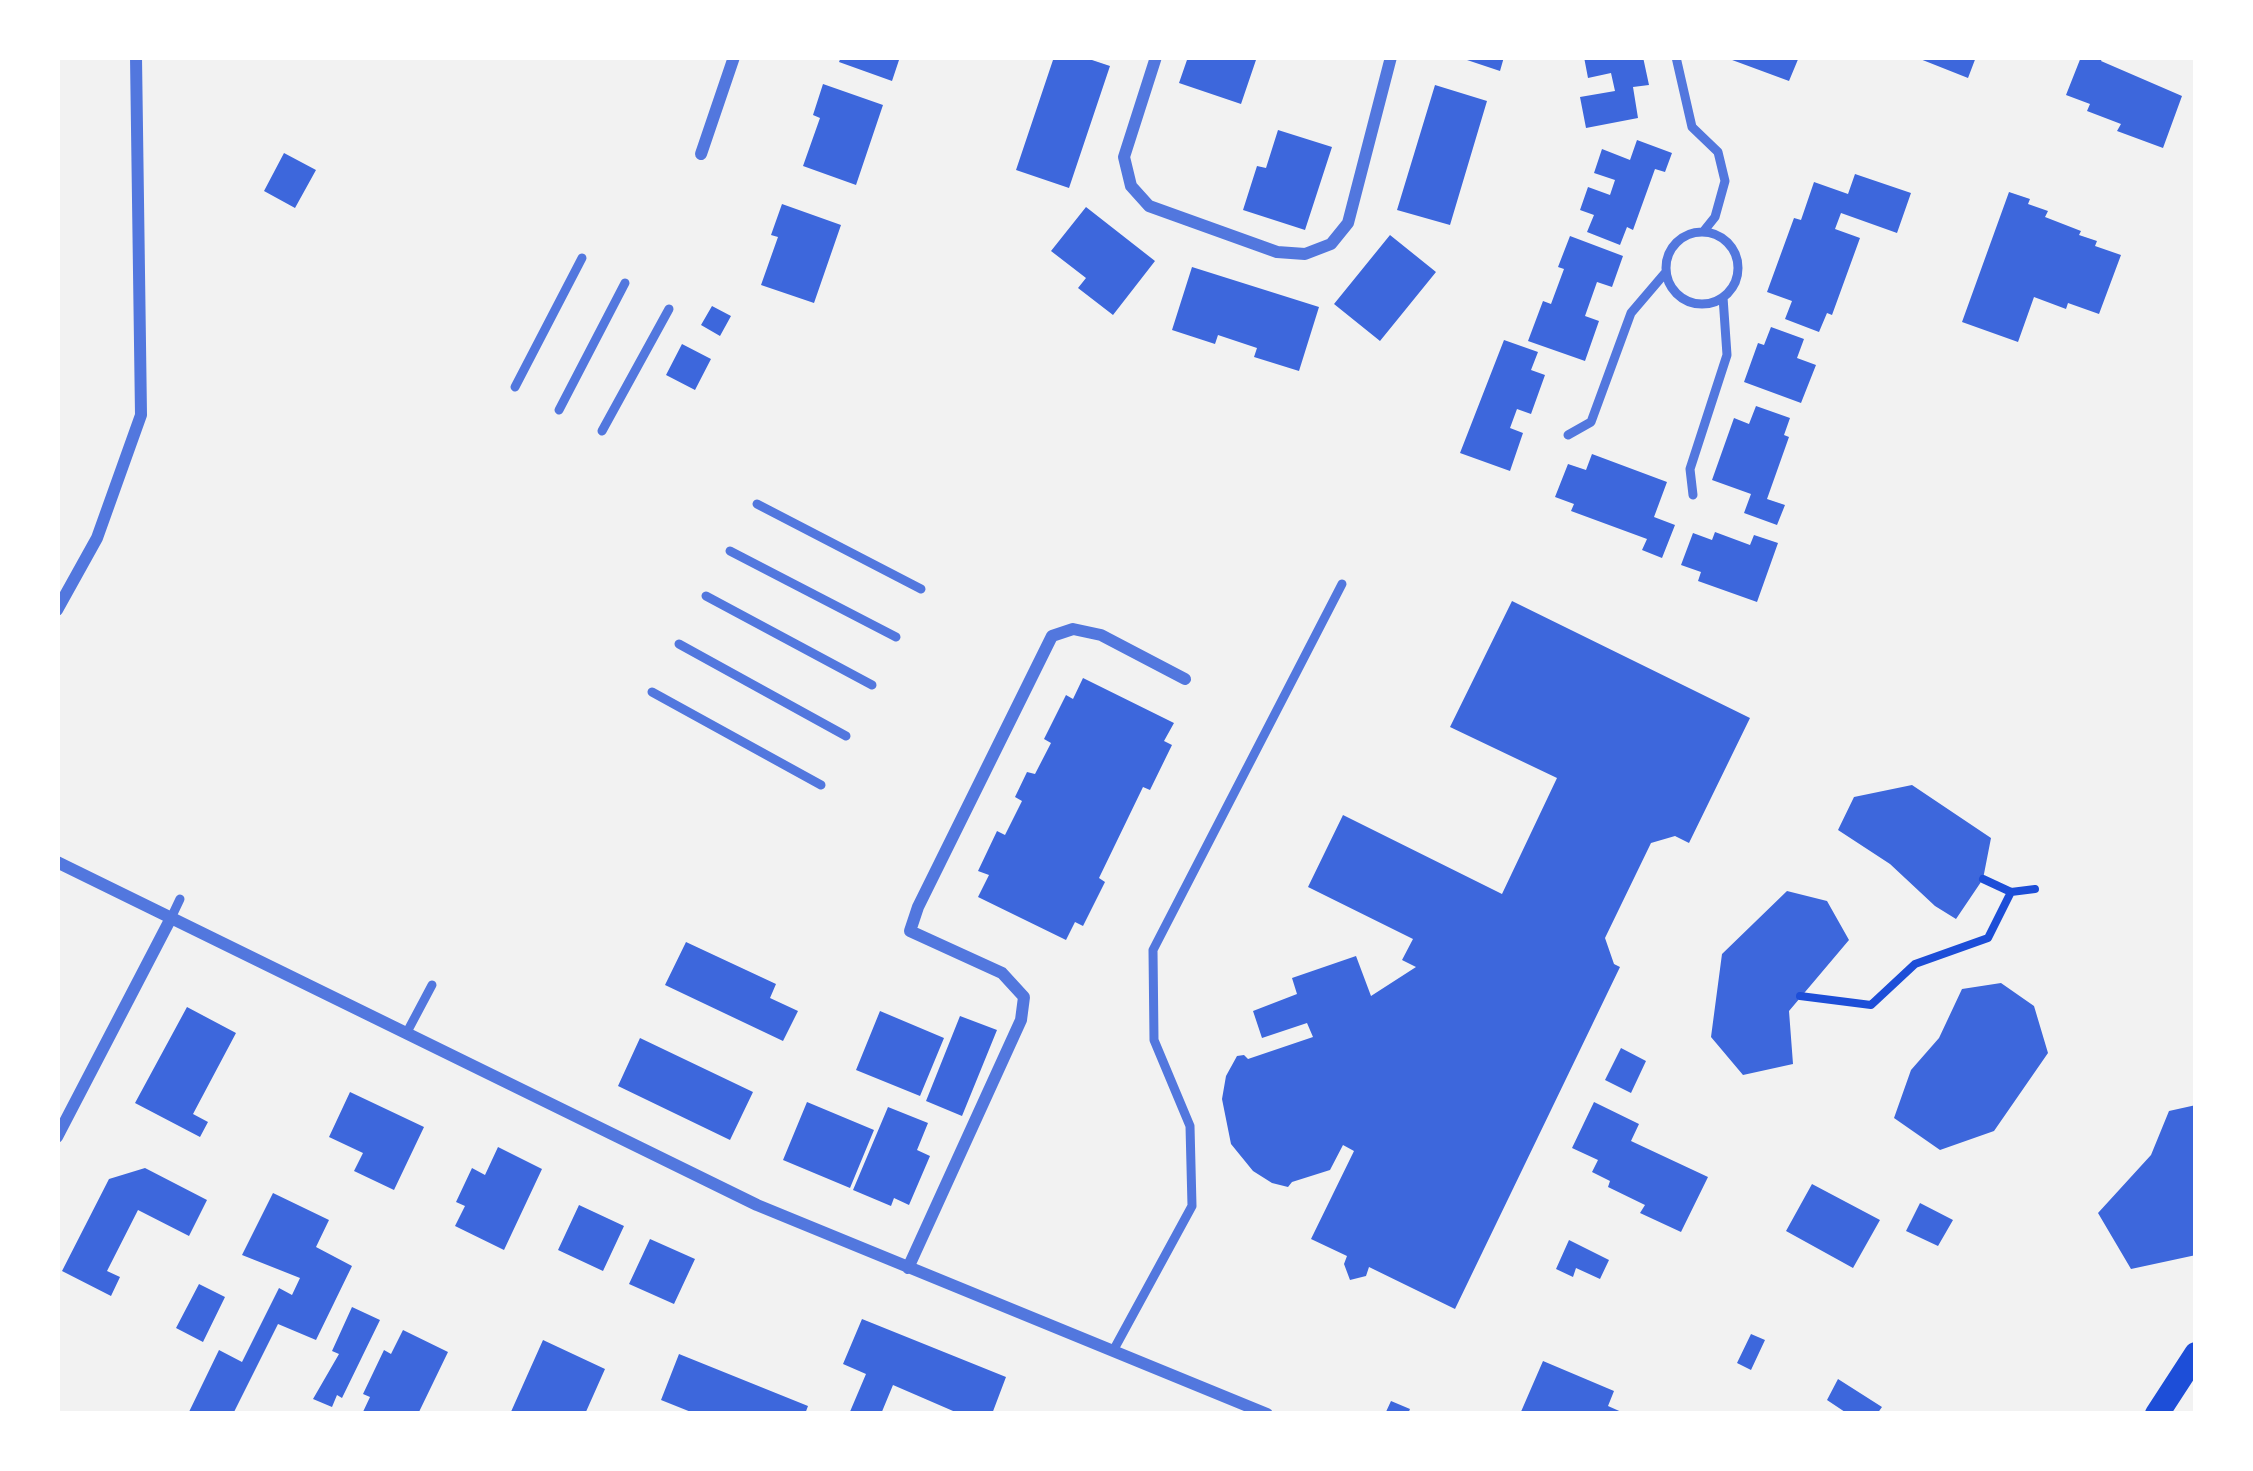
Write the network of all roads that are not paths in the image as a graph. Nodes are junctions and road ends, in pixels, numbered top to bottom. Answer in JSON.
{"nodes":[{"id":1,"x":136,"y":57,"type":"edge"},
{"id":2,"x":734,"y":57,"type":"edge"},
{"id":3,"x":1156,"y":57,"type":"edge"},
{"id":4,"x":1391,"y":57,"type":"edge"},
{"id":5,"x":1676,"y":57,"type":"edge"},
{"id":6,"x":701,"y":154,"type":"dead end"},
{"id":7,"x":1702,"y":232,"type":"junction"},
{"id":8,"x":582,"y":258,"type":"dead end"},
{"id":9,"x":1666,"y":272,"type":"junction"},
{"id":10,"x":625,"y":283,"type":"dead end"},
{"id":11,"x":1723,"y":297,"type":"junction"},
{"id":12,"x":669,"y":309,"type":"dead end"},
{"id":13,"x":515,"y":387,"type":"dead end"},
{"id":14,"x":559,"y":410,"type":"dead end"},
{"id":15,"x":602,"y":431,"type":"dead end"},
{"id":16,"x":1568,"y":435,"type":"dead end"},
{"id":17,"x":1693,"y":495,"type":"dead end"},
{"id":18,"x":757,"y":504,"type":"dead end"},
{"id":19,"x":730,"y":551,"type":"dead end"},
{"id":20,"x":1342,"y":584,"type":"dead end"},
{"id":21,"x":921,"y":589,"type":"dead end"},
{"id":22,"x":706,"y":596,"type":"dead end"},
{"id":23,"x":57,"y":610,"type":"edge"},
{"id":24,"x":896,"y":637,"type":"dead end"},
{"id":25,"x":679,"y":644,"type":"dead end"},
{"id":26,"x":1185,"y":679,"type":"dead end"},
{"id":27,"x":872,"y":685,"type":"dead end"},
{"id":28,"x":652,"y":692,"type":"dead end"},
{"id":29,"x":846,"y":736,"type":"dead end"},
{"id":30,"x":821,"y":784,"type":"dead end"},
{"id":31,"x":57,"y":862,"type":"edge"},
{"id":32,"x":180,"y":899,"type":"dead end"},
{"id":33,"x":171,"y":918,"type":"junction"},
{"id":34,"x":432,"y":985,"type":"dead end"},
{"id":35,"x":406,"y":1034,"type":"junction"},
{"id":36,"x":57,"y":1138,"type":"edge"},
{"id":37,"x":908,"y":1268,"type":"junction"},
{"id":38,"x":1112,"y":1351,"type":"junction"},
{"id":39,"x":2196,"y":1354,"type":"edge"},
{"id":40,"x":1267,"y":1414,"type":"edge"},
{"id":41,"x":2157,"y":1414,"type":"edge"}],
"edges":[{"from":1,"to":23,"type":"street"},
{"from":2,"to":6,"type":"street"},
{"from":3,"to":4,"type":"street"},
{"from":5,"to":7,"type":"lane"},
{"from":7,"to":9,"type":"lane"},
{"from":7,"to":11,"type":"lane"},
{"from":8,"to":13,"type":"lane"},
{"from":9,"to":11,"type":"lane"},
{"from":9,"to":16,"type":"lane"},
{"from":10,"to":14,"type":"lane"},
{"from":11,"to":17,"type":"lane"},
{"from":12,"to":15,"type":"lane"},
{"from":18,"to":21,"type":"lane"},
{"from":19,"to":24,"type":"lane"},
{"from":20,"to":38,"type":"lane"},
{"from":22,"to":27,"type":"lane"},
{"from":25,"to":29,"type":"lane"},
{"from":26,"to":37,"type":"street"},
{"from":28,"to":30,"type":"lane"},
{"from":31,"to":33,"type":"street"},
{"from":32,"to":33,"type":"lane"},
{"from":33,"to":35,"type":"street"},
{"from":33,"to":36,"type":"street"},
{"from":34,"to":35,"type":"lane"},
{"from":35,"to":37,"type":"street"},
{"from":37,"to":38,"type":"street"},
{"from":38,"to":40,"type":"street"},
{"from":39,"to":41,"type":"main road"}]}
